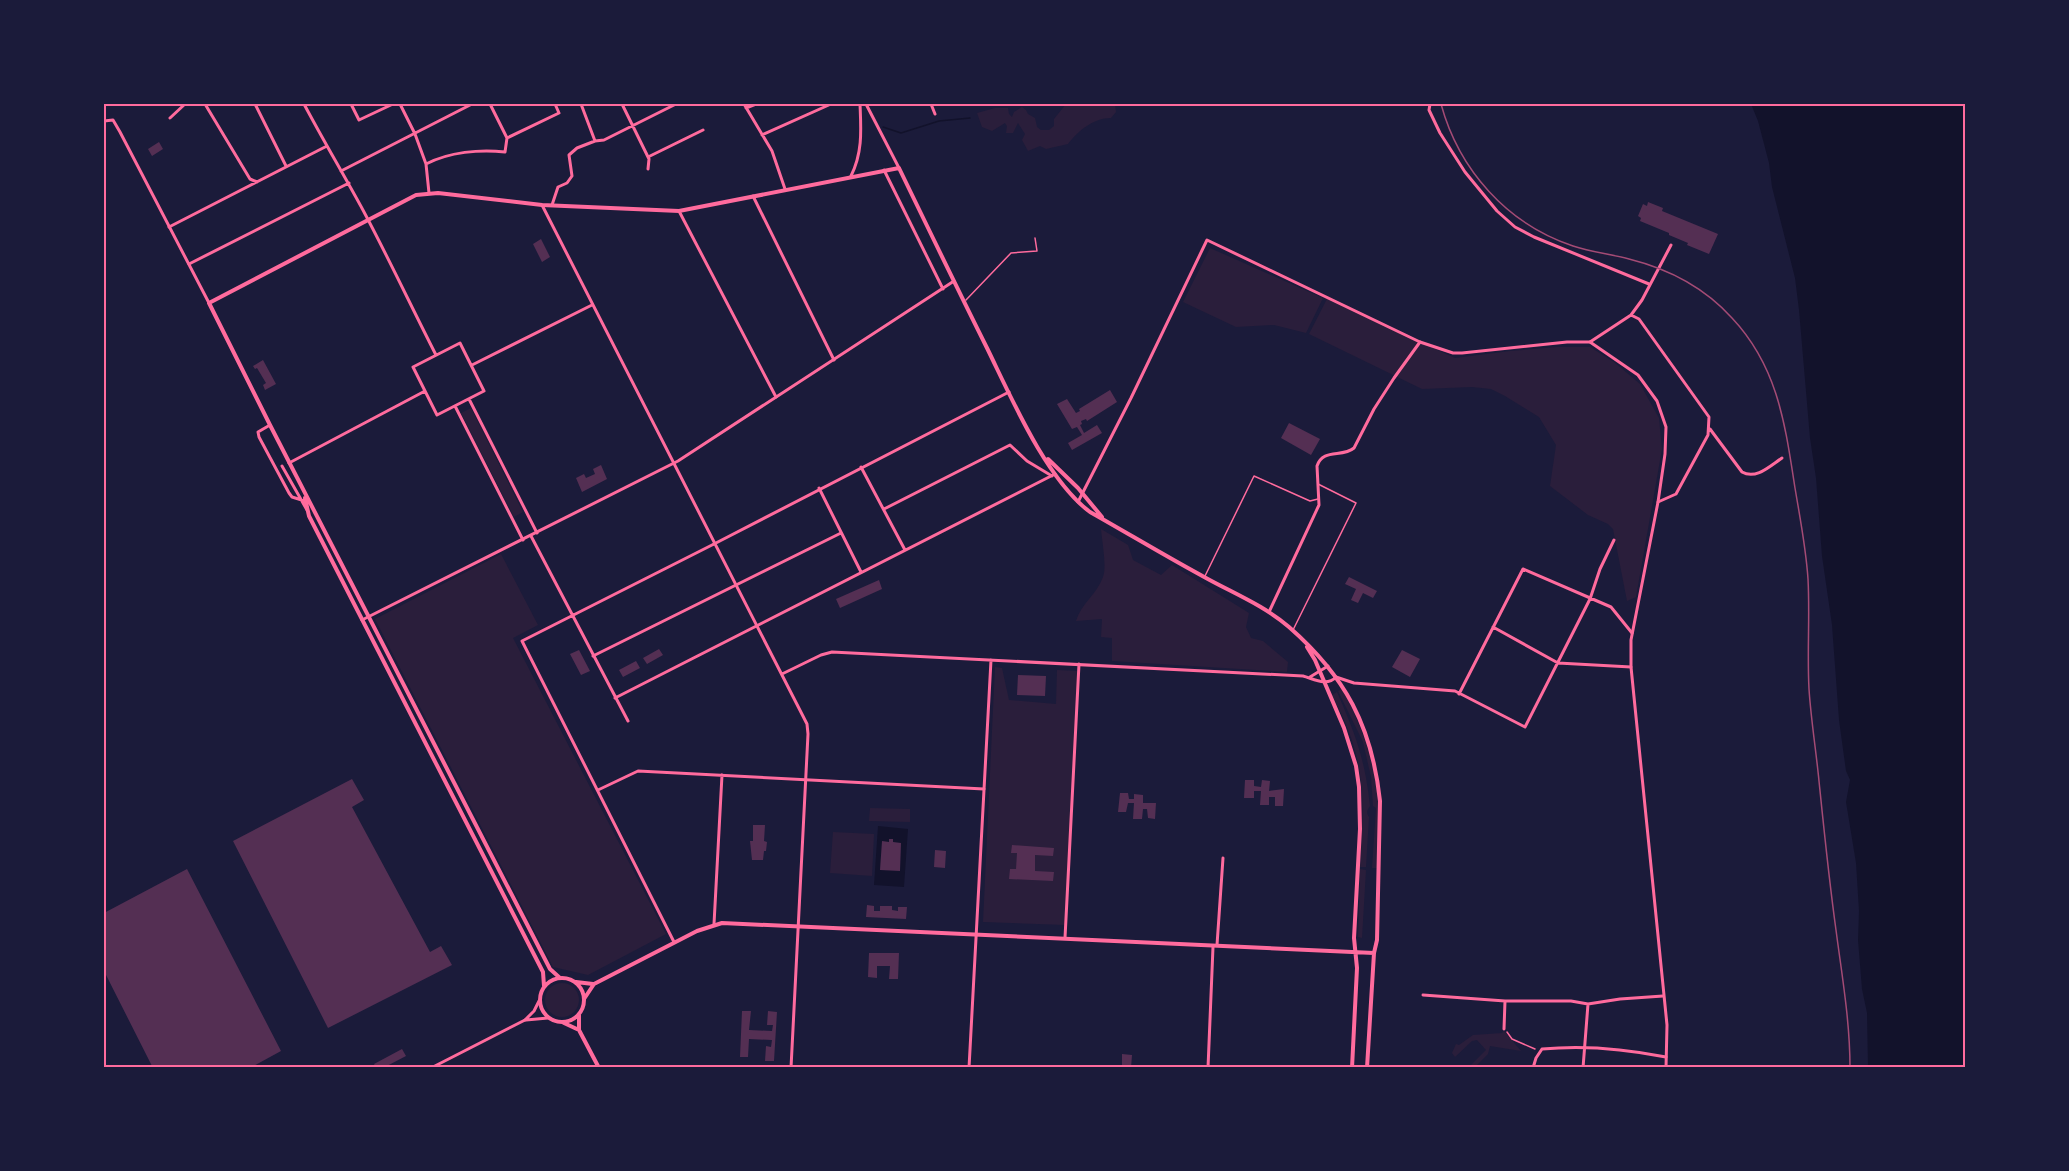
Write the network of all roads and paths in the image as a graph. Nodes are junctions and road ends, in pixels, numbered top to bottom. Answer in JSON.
{"nodes":[{"id":1,"x":185,"y":104,"type":"edge"},
{"id":2,"x":204,"y":104,"type":"edge"},
{"id":3,"x":255,"y":104,"type":"edge"},
{"id":4,"x":304,"y":104,"type":"edge"},
{"id":5,"x":351,"y":104,"type":"edge"},
{"id":6,"x":393,"y":104,"type":"edge"},
{"id":7,"x":400,"y":104,"type":"edge"},
{"id":8,"x":472,"y":104,"type":"edge"},
{"id":9,"x":490,"y":104,"type":"edge"},
{"id":10,"x":555,"y":104,"type":"edge"},
{"id":11,"x":581,"y":104,"type":"edge"},
{"id":12,"x":622,"y":104,"type":"edge"},
{"id":13,"x":676,"y":104,"type":"edge"},
{"id":14,"x":744,"y":104,"type":"edge"},
{"id":15,"x":756,"y":104,"type":"edge"},
{"id":16,"x":831,"y":104,"type":"edge"},
{"id":17,"x":860,"y":104,"type":"edge"},
{"id":18,"x":866,"y":104,"type":"edge"},
{"id":19,"x":930,"y":104,"type":"edge"},
{"id":20,"x":1430,"y":104,"type":"edge"},
{"id":21,"x":746,"y":108,"type":"junction"},
{"id":22,"x":935,"y":114,"type":"dead end"},
{"id":23,"x":170,"y":118,"type":"dead end"},
{"id":24,"x":104,"y":121,"type":"edge"},
{"id":25,"x":633,"y":126,"type":"junction"},
{"id":26,"x":704,"y":130,"type":"dead end"},
{"id":27,"x":415,"y":134,"type":"junction"},
{"id":28,"x":762,"y":135,"type":"junction"},
{"id":29,"x":507,"y":138,"type":"junction"},
{"id":30,"x":595,"y":141,"type":"junction"},
{"id":31,"x":326,"y":147,"type":"junction"},
{"id":32,"x":648,"y":157,"type":"junction"},
{"id":33,"x":426,"y":164,"type":"junction"},
{"id":34,"x":287,"y":167,"type":"junction"},
{"id":35,"x":899,"y":168,"type":"junction"},
{"id":36,"x":648,"y":169,"type":"dead end"},
{"id":37,"x":884,"y":170,"type":"junction"},
{"id":38,"x":341,"y":171,"type":"junction"},
{"id":39,"x":851,"y":176,"type":"junction"},
{"id":40,"x":257,"y":182,"type":"junction"},
{"id":41,"x":349,"y":183,"type":"junction"},
{"id":42,"x":785,"y":189,"type":"junction"},
{"id":43,"x":429,"y":193,"type":"junction"},
{"id":44,"x":753,"y":196,"type":"junction"},
{"id":45,"x":542,"y":205,"type":"junction"},
{"id":46,"x":552,"y":205,"type":"junction"},
{"id":47,"x":679,"y":211,"type":"junction"},
{"id":48,"x":369,"y":221,"type":"junction"},
{"id":49,"x":169,"y":227,"type":"junction"},
{"id":50,"x":1035,"y":238,"type":"dead end"},
{"id":51,"x":1671,"y":245,"type":"dead end"},
{"id":52,"x":189,"y":264,"type":"junction"},
{"id":53,"x":954,"y":281,"type":"junction"},
{"id":54,"x":1649,"y":284,"type":"junction"},
{"id":55,"x":943,"y":288,"type":"junction"},
{"id":56,"x":964,"y":302,"type":"junction"},
{"id":57,"x":209,"y":303,"type":"junction"},
{"id":58,"x":592,"y":305,"type":"junction"},
{"id":59,"x":1632,"y":315,"type":"junction"},
{"id":60,"x":1420,"y":342,"type":"junction"},
{"id":61,"x":1590,"y":342,"type":"junction"},
{"id":62,"x":436,"y":356,"type":"junction"},
{"id":63,"x":834,"y":360,"type":"junction"},
{"id":64,"x":471,"y":365,"type":"junction"},
{"id":65,"x":425,"y":391,"type":"junction"},
{"id":66,"x":1009,"y":392,"type":"junction"},
{"id":67,"x":776,"y":397,"type":"junction"},
{"id":68,"x":469,"y":399,"type":"junction"},
{"id":69,"x":455,"y":406,"type":"junction"},
{"id":70,"x":270,"y":425,"type":"junction"},
{"id":71,"x":1708,"y":428,"type":"junction"},
{"id":72,"x":1042,"y":452,"type":"junction"},
{"id":73,"x":1782,"y":458,"type":"dead end"},
{"id":74,"x":289,"y":463,"type":"junction"},
{"id":75,"x":674,"y":464,"type":"junction"},
{"id":76,"x":282,"y":466,"type":"dead end"},
{"id":77,"x":861,"y":467,"type":"junction"},
{"id":78,"x":1061,"y":471,"type":"junction"},
{"id":79,"x":1054,"y":475,"type":"junction"},
{"id":80,"x":1318,"y":484,"type":"junction"},
{"id":81,"x":819,"y":488,"type":"junction"},
{"id":82,"x":304,"y":492,"type":"junction"},
{"id":83,"x":1082,"y":494,"type":"junction"},
{"id":84,"x":299,"y":498,"type":"junction"},
{"id":85,"x":1319,"y":498,"type":"junction"},
{"id":86,"x":306,"y":501,"type":"junction"},
{"id":87,"x":1077,"y":502,"type":"junction"},
{"id":88,"x":1658,"y":502,"type":"junction"},
{"id":89,"x":311,"y":506,"type":"junction"},
{"id":90,"x":884,"y":509,"type":"junction"},
{"id":91,"x":308,"y":512,"type":"junction"},
{"id":92,"x":1104,"y":520,"type":"junction"},
{"id":93,"x":537,"y":533,"type":"junction"},
{"id":94,"x":841,"y":533,"type":"junction"},
{"id":95,"x":531,"y":536,"type":"junction"},
{"id":96,"x":523,"y":540,"type":"junction"},
{"id":97,"x":1614,"y":540,"type":"dead end"},
{"id":98,"x":714,"y":544,"type":"junction"},
{"id":99,"x":905,"y":550,"type":"junction"},
{"id":100,"x":861,"y":572,"type":"junction"},
{"id":101,"x":1204,"y":577,"type":"junction"},
{"id":102,"x":736,"y":586,"type":"junction"},
{"id":103,"x":1590,"y":599,"type":"junction"},
{"id":104,"x":1269,"y":614,"type":"junction"},
{"id":105,"x":572,"y":615,"type":"junction"},
{"id":106,"x":368,"y":616,"type":"junction"},
{"id":107,"x":362,"y":620,"type":"junction"},
{"id":108,"x":758,"y":627,"type":"junction"},
{"id":109,"x":1493,"y":627,"type":"junction"},
{"id":110,"x":1292,"y":631,"type":"junction"},
{"id":111,"x":1632,"y":633,"type":"junction"},
{"id":112,"x":1305,"y":644,"type":"junction"},
{"id":113,"x":593,"y":656,"type":"junction"},
{"id":114,"x":991,"y":660,"type":"junction"},
{"id":115,"x":1558,"y":663,"type":"junction"},
{"id":116,"x":1079,"y":664,"type":"junction"},
{"id":117,"x":1328,"y":666,"type":"junction"},
{"id":118,"x":1631,"y":667,"type":"junction"},
{"id":119,"x":1319,"y":671,"type":"junction"},
{"id":120,"x":782,"y":674,"type":"junction"},
{"id":121,"x":1308,"y":677,"type":"junction"},
{"id":122,"x":1336,"y":677,"type":"junction"},
{"id":123,"x":1325,"y":683,"type":"junction"},
{"id":124,"x":1459,"y":694,"type":"junction"},
{"id":125,"x":615,"y":698,"type":"junction"},
{"id":126,"x":628,"y":721,"type":"dead end"},
{"id":127,"x":722,"y":775,"type":"junction"},
{"id":128,"x":805,"y":780,"type":"junction"},
{"id":129,"x":984,"y":789,"type":"junction"},
{"id":130,"x":598,"y":790,"type":"junction"},
{"id":131,"x":1223,"y":858,"type":"dead end"},
{"id":132,"x":714,"y":924,"type":"junction"},
{"id":133,"x":798,"y":927,"type":"junction"},
{"id":134,"x":977,"y":935,"type":"junction"},
{"id":135,"x":1065,"y":940,"type":"junction"},
{"id":136,"x":674,"y":942,"type":"junction"},
{"id":137,"x":1215,"y":947,"type":"junction"},
{"id":138,"x":1374,"y":953,"type":"junction"},
{"id":139,"x":1357,"y":954,"type":"junction"},
{"id":140,"x":560,"y":978,"type":"junction"},
{"id":141,"x":574,"y":981,"type":"junction"},
{"id":142,"x":593,"y":984,"type":"junction"},
{"id":143,"x":544,"y":986,"type":"junction"},
{"id":144,"x":1424,"y":994,"type":"dead end"},
{"id":145,"x":1663,"y":996,"type":"junction"},
{"id":146,"x":584,"y":999,"type":"junction"},
{"id":147,"x":539,"y":1001,"type":"junction"},
{"id":148,"x":1504,"y":1001,"type":"junction"},
{"id":149,"x":1588,"y":1004,"type":"junction"},
{"id":150,"x":579,"y":1014,"type":"junction"},
{"id":151,"x":548,"y":1018,"type":"junction"},
{"id":152,"x":525,"y":1020,"type":"junction"},
{"id":153,"x":563,"y":1023,"type":"junction"},
{"id":154,"x":1504,"y":1029,"type":"joint"},
{"id":155,"x":579,"y":1030,"type":"junction"},
{"id":156,"x":1584,"y":1048,"type":"junction"},
{"id":157,"x":1542,"y":1049,"type":"junction"},
{"id":158,"x":1666,"y":1057,"type":"junction"},
{"id":159,"x":431,"y":1068,"type":"edge"},
{"id":160,"x":598,"y":1068,"type":"edge"},
{"id":161,"x":791,"y":1068,"type":"edge"},
{"id":162,"x":969,"y":1068,"type":"edge"},
{"id":163,"x":1208,"y":1068,"type":"edge"},
{"id":164,"x":1352,"y":1068,"type":"edge"},
{"id":165,"x":1368,"y":1068,"type":"edge"},
{"id":166,"x":1533,"y":1068,"type":"edge"},
{"id":167,"x":1583,"y":1068,"type":"edge"},
{"id":168,"x":1666,"y":1068,"type":"edge"}],
"edges":[{"from":1,"to":23,"type":"street"},
{"from":2,"to":40,"type":"street"},
{"from":3,"to":34,"type":"street"},
{"from":4,"to":31,"type":"street"},
{"from":5,"to":6,"type":"street"},
{"from":7,"to":27,"type":"street"},
{"from":8,"to":27,"type":"street"},
{"from":9,"to":29,"type":"street"},
{"from":10,"to":29,"type":"street"},
{"from":11,"to":30,"type":"street"},
{"from":12,"to":25,"type":"street"},
{"from":13,"to":25,"type":"street"},
{"from":14,"to":21,"type":"street"},
{"from":15,"to":21,"type":"street"},
{"from":16,"to":28,"type":"street"},
{"from":17,"to":39,"type":"street"},
{"from":18,"to":35,"type":"street"},
{"from":19,"to":22,"type":"street"},
{"from":20,"to":54,"type":"street"},
{"from":21,"to":28,"type":"street"},
{"from":24,"to":49,"type":"street"},
{"from":25,"to":30,"type":"street"},
{"from":25,"to":32,"type":"street"},
{"from":26,"to":32,"type":"street"},
{"from":27,"to":33,"type":"street"},
{"from":27,"to":38,"type":"street"},
{"from":28,"to":42,"type":"street"},
{"from":29,"to":33,"type":"street"},
{"from":30,"to":46,"type":"street"},
{"from":31,"to":34,"type":"street"},
{"from":31,"to":38,"type":"street"},
{"from":32,"to":36,"type":"street"},
{"from":33,"to":43,"type":"street"},
{"from":34,"to":40,"type":"street"},
{"from":35,"to":37,"type":"main road"},
{"from":35,"to":53,"type":"main road"},
{"from":37,"to":39,"type":"main road"},
{"from":37,"to":55,"type":"street"},
{"from":38,"to":41,"type":"street"},
{"from":39,"to":42,"type":"main road"},
{"from":40,"to":49,"type":"street"},
{"from":41,"to":48,"type":"street"},
{"from":41,"to":52,"type":"street"},
{"from":42,"to":44,"type":"main road"},
{"from":43,"to":45,"type":"main road"},
{"from":43,"to":48,"type":"main road"},
{"from":44,"to":47,"type":"main road"},
{"from":44,"to":63,"type":"street"},
{"from":45,"to":46,"type":"main road"},
{"from":45,"to":58,"type":"street"},
{"from":46,"to":47,"type":"main road"},
{"from":47,"to":67,"type":"street"},
{"from":48,"to":57,"type":"main road"},
{"from":48,"to":62,"type":"street"},
{"from":49,"to":52,"type":"street"},
{"from":50,"to":56,"type":"lane"},
{"from":51,"to":54,"type":"street"},
{"from":52,"to":57,"type":"street"},
{"from":53,"to":55,"type":"street"},
{"from":53,"to":56,"type":"main road"},
{"from":54,"to":59,"type":"street"},
{"from":55,"to":63,"type":"street"},
{"from":56,"to":66,"type":"main road"},
{"from":57,"to":70,"type":"main road"},
{"from":58,"to":64,"type":"street"},
{"from":58,"to":75,"type":"street"},
{"from":59,"to":61,"type":"street"},
{"from":59,"to":71,"type":"street"},
{"from":60,"to":61,"type":"street"},
{"from":60,"to":80,"type":"street"},
{"from":60,"to":83,"type":"street"},
{"from":61,"to":88,"type":"street"},
{"from":62,"to":64,"type":"street"},
{"from":62,"to":65,"type":"street"},
{"from":63,"to":67,"type":"street"},
{"from":64,"to":68,"type":"street"},
{"from":65,"to":69,"type":"street"},
{"from":65,"to":74,"type":"street"},
{"from":66,"to":72,"type":"main road"},
{"from":66,"to":77,"type":"street"},
{"from":67,"to":75,"type":"street"},
{"from":68,"to":69,"type":"street"},
{"from":68,"to":93,"type":"street"},
{"from":69,"to":96,"type":"street"},
{"from":70,"to":74,"type":"main road"},
{"from":70,"to":84,"type":"street"},
{"from":71,"to":73,"type":"street"},
{"from":71,"to":88,"type":"street"},
{"from":72,"to":78,"type":"main road"},
{"from":72,"to":79,"type":"main road"},
{"from":74,"to":82,"type":"main road"},
{"from":75,"to":93,"type":"street"},
{"from":75,"to":98,"type":"street"},
{"from":76,"to":84,"type":"street"},
{"from":77,"to":81,"type":"street"},
{"from":77,"to":90,"type":"street"},
{"from":78,"to":79,"type":"street"},
{"from":78,"to":83,"type":"main road"},
{"from":79,"to":87,"type":"main road"},
{"from":79,"to":90,"type":"street"},
{"from":79,"to":99,"type":"street"},
{"from":80,"to":85,"type":"street"},
{"from":80,"to":110,"type":"lane"},
{"from":81,"to":94,"type":"street"},
{"from":81,"to":98,"type":"street"},
{"from":82,"to":86,"type":"main road"},
{"from":82,"to":89,"type":"main road"},
{"from":83,"to":87,"type":"street"},
{"from":83,"to":92,"type":"main road"},
{"from":84,"to":86,"type":"street"},
{"from":84,"to":91,"type":"street"},
{"from":85,"to":101,"type":"lane"},
{"from":85,"to":104,"type":"street"},
{"from":86,"to":89,"type":"street"},
{"from":86,"to":91,"type":"main road"},
{"from":87,"to":92,"type":"main road"},
{"from":88,"to":111,"type":"street"},
{"from":89,"to":106,"type":"main road"},
{"from":90,"to":99,"type":"street"},
{"from":91,"to":107,"type":"main road"},
{"from":92,"to":101,"type":"main road"},
{"from":93,"to":95,"type":"street"},
{"from":94,"to":100,"type":"street"},
{"from":94,"to":102,"type":"street"},
{"from":95,"to":96,"type":"street"},
{"from":95,"to":105,"type":"street"},
{"from":96,"to":106,"type":"street"},
{"from":97,"to":103,"type":"street"},
{"from":98,"to":102,"type":"street"},
{"from":98,"to":105,"type":"street"},
{"from":99,"to":100,"type":"street"},
{"from":100,"to":108,"type":"street"},
{"from":101,"to":104,"type":"main road"},
{"from":102,"to":108,"type":"street"},
{"from":102,"to":113,"type":"street"},
{"from":103,"to":109,"type":"street"},
{"from":103,"to":111,"type":"street"},
{"from":103,"to":115,"type":"street"},
{"from":104,"to":110,"type":"main road"},
{"from":105,"to":113,"type":"street"},
{"from":105,"to":130,"type":"street"},
{"from":106,"to":107,"type":"street"},
{"from":106,"to":140,"type":"main road"},
{"from":107,"to":143,"type":"main road"},
{"from":108,"to":120,"type":"street"},
{"from":108,"to":125,"type":"street"},
{"from":109,"to":115,"type":"street"},
{"from":109,"to":124,"type":"street"},
{"from":110,"to":112,"type":"main road"},
{"from":111,"to":118,"type":"street"},
{"from":112,"to":117,"type":"main road"},
{"from":112,"to":119,"type":"main road"},
{"from":113,"to":125,"type":"street"},
{"from":114,"to":116,"type":"street"},
{"from":114,"to":120,"type":"street"},
{"from":114,"to":129,"type":"street"},
{"from":115,"to":118,"type":"street"},
{"from":115,"to":124,"type":"street"},
{"from":116,"to":121,"type":"street"},
{"from":116,"to":135,"type":"street"},
{"from":117,"to":119,"type":"street"},
{"from":117,"to":122,"type":"main road"},
{"from":118,"to":145,"type":"street"},
{"from":119,"to":121,"type":"street"},
{"from":119,"to":123,"type":"main road"},
{"from":120,"to":128,"type":"street"},
{"from":121,"to":123,"type":"street"},
{"from":122,"to":123,"type":"street"},
{"from":122,"to":124,"type":"street"},
{"from":122,"to":138,"type":"main road"},
{"from":123,"to":139,"type":"main road"},
{"from":125,"to":126,"type":"street"},
{"from":127,"to":128,"type":"street"},
{"from":127,"to":130,"type":"street"},
{"from":127,"to":132,"type":"street"},
{"from":128,"to":129,"type":"street"},
{"from":128,"to":133,"type":"street"},
{"from":129,"to":134,"type":"street"},
{"from":130,"to":136,"type":"street"},
{"from":131,"to":137,"type":"street"},
{"from":132,"to":133,"type":"main road"},
{"from":132,"to":136,"type":"main road"},
{"from":133,"to":134,"type":"main road"},
{"from":133,"to":161,"type":"street"},
{"from":134,"to":135,"type":"main road"},
{"from":134,"to":162,"type":"street"},
{"from":135,"to":137,"type":"main road"},
{"from":136,"to":142,"type":"main road"},
{"from":137,"to":139,"type":"main road"},
{"from":137,"to":163,"type":"street"},
{"from":138,"to":139,"type":"main road"},
{"from":138,"to":165,"type":"main road"},
{"from":139,"to":164,"type":"main road"},
{"from":140,"to":141,"type":"main road"},
{"from":140,"to":143,"type":"main road"},
{"from":141,"to":142,"type":"main road"},
{"from":141,"to":146,"type":"main road"},
{"from":142,"to":146,"type":"main road"},
{"from":143,"to":147,"type":"main road"},
{"from":144,"to":148,"type":"street"},
{"from":145,"to":149,"type":"street"},
{"from":145,"to":158,"type":"street"},
{"from":146,"to":150,"type":"main road"},
{"from":147,"to":151,"type":"main road"},
{"from":147,"to":152,"type":"street"},
{"from":148,"to":149,"type":"street"},
{"from":148,"to":154,"type":"street"},
{"from":149,"to":156,"type":"street"},
{"from":150,"to":153,"type":"main road"},
{"from":150,"to":155,"type":"main road"},
{"from":151,"to":152,"type":"street"},
{"from":151,"to":153,"type":"main road"},
{"from":152,"to":159,"type":"street"},
{"from":153,"to":155,"type":"main road"},
{"from":154,"to":157,"type":"path"},
{"from":155,"to":160,"type":"main road"},
{"from":156,"to":157,"type":"street"},
{"from":156,"to":158,"type":"street"},
{"from":156,"to":167,"type":"street"},
{"from":157,"to":166,"type":"street"},
{"from":158,"to":168,"type":"street"}]}
